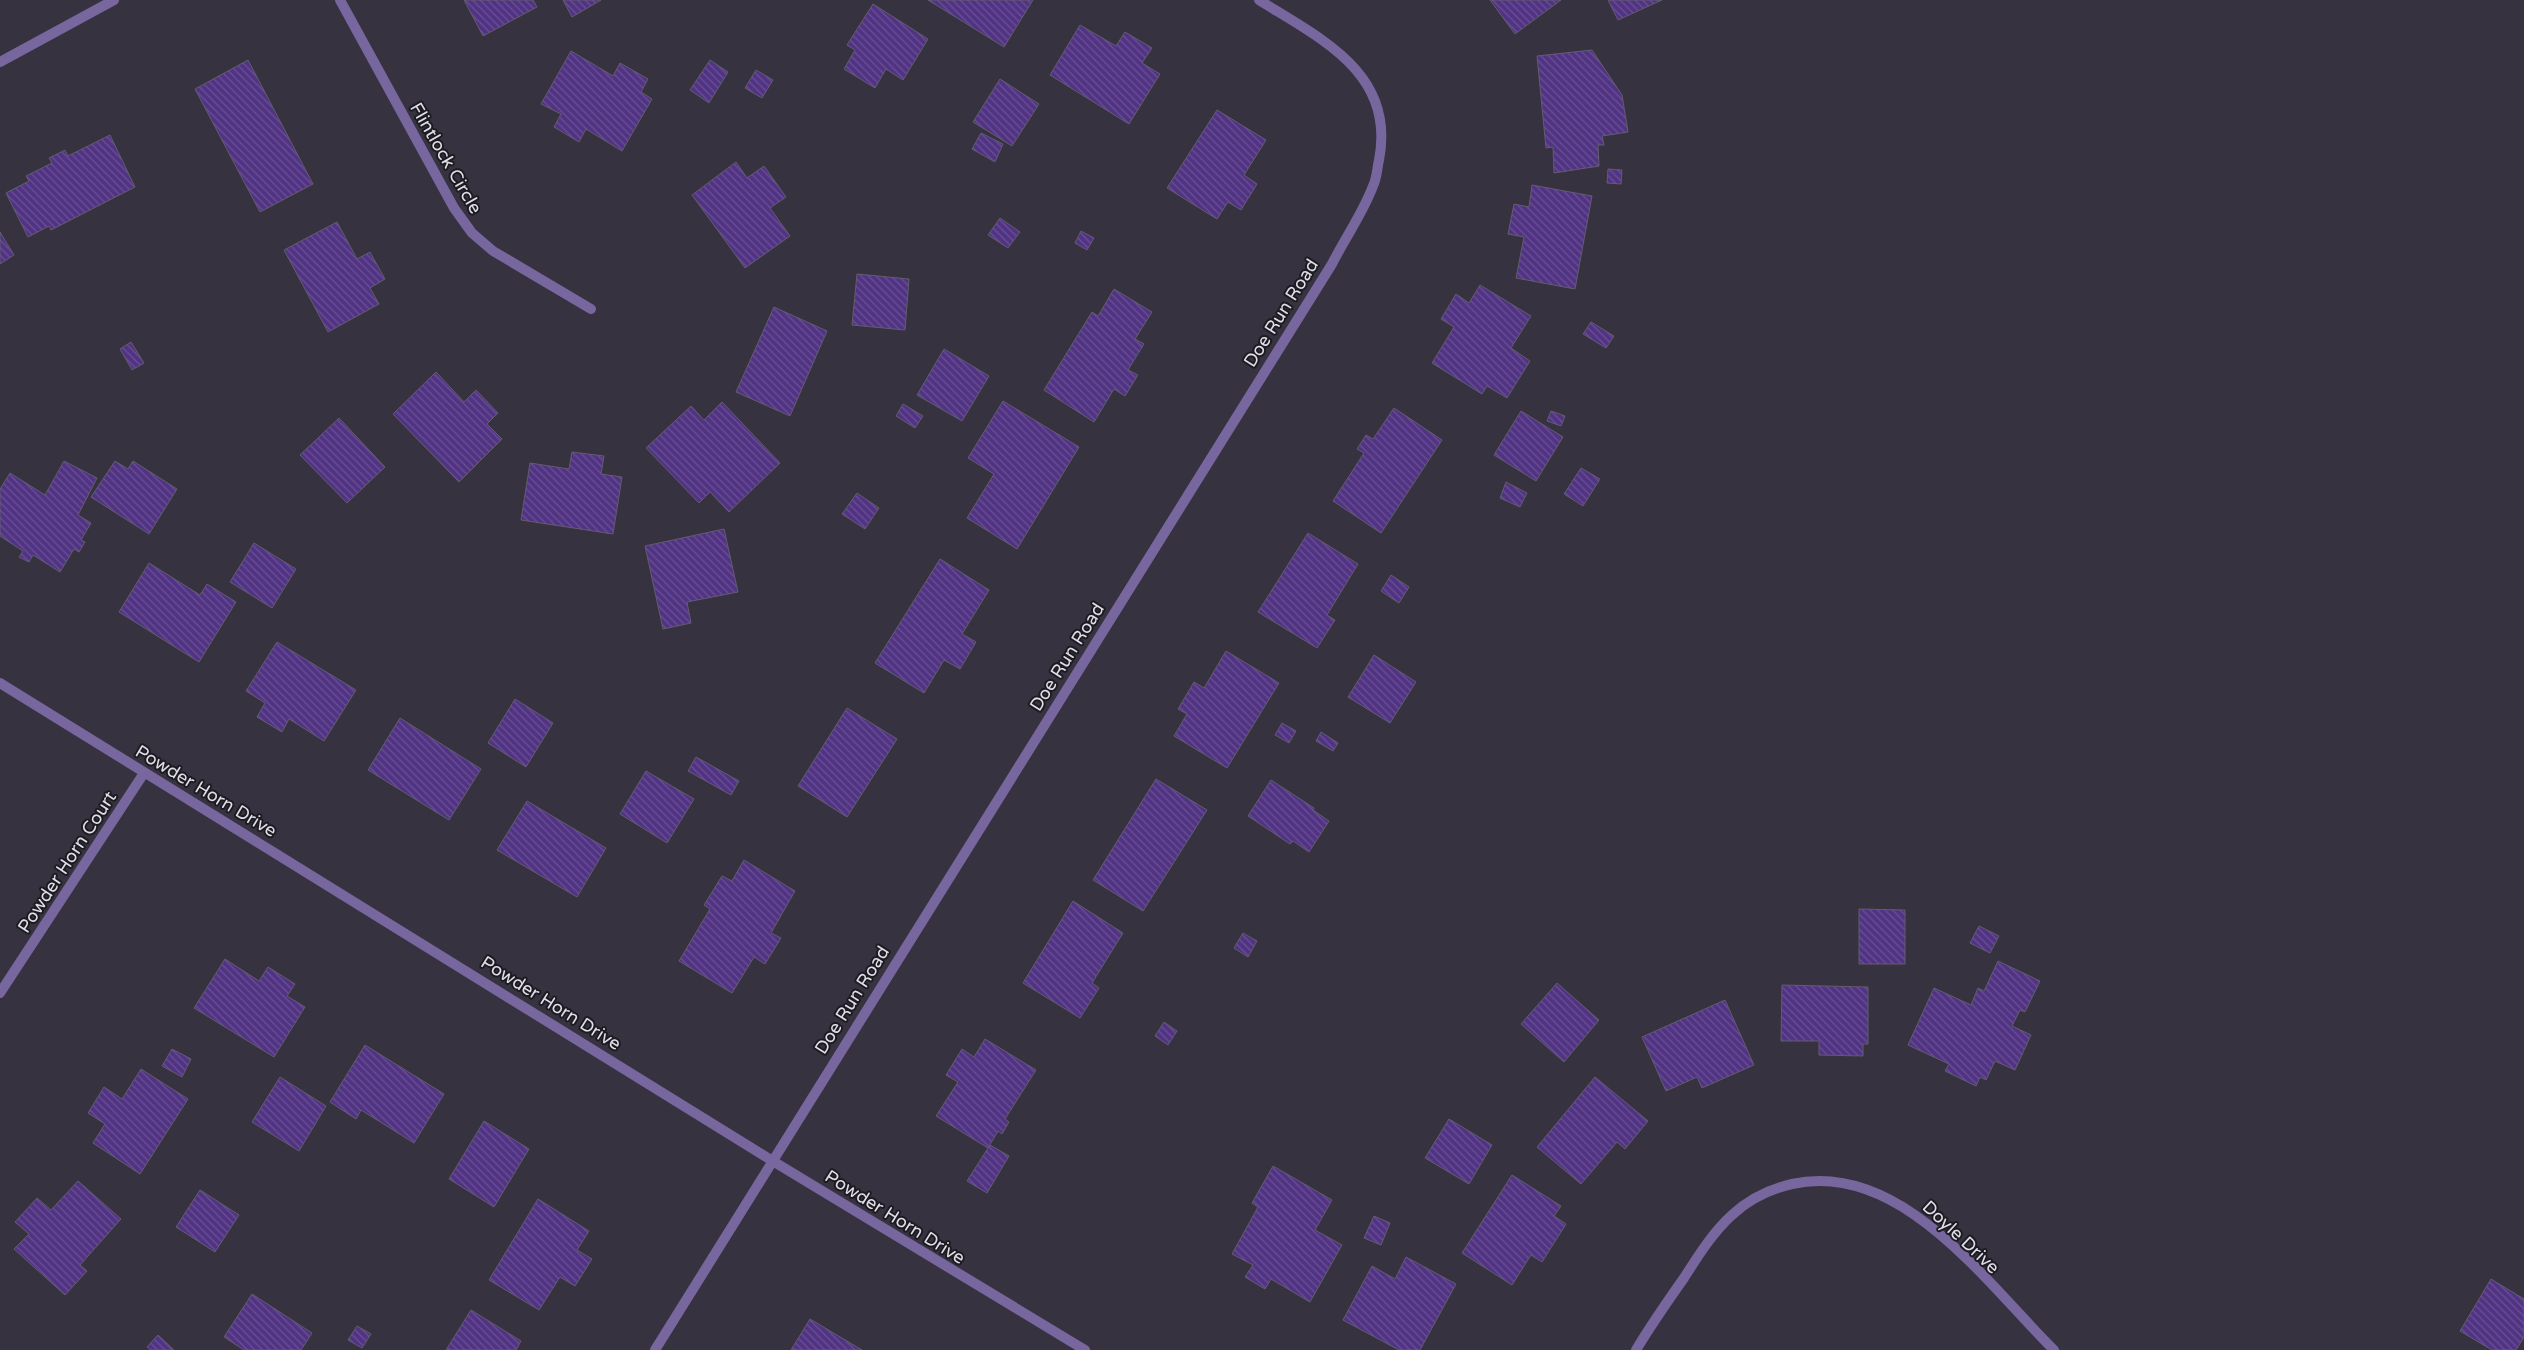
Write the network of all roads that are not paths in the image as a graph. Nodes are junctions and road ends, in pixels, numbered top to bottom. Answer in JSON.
{"nodes":[{"id":1,"x":114,"y":0,"type":"edge"},
{"id":2,"x":340,"y":0,"type":"edge"},
{"id":3,"x":1259,"y":0,"type":"edge"},
{"id":4,"x":0,"y":62,"type":"edge"},
{"id":5,"x":591,"y":309,"type":"dead end"},
{"id":6,"x":0,"y":683,"type":"edge"},
{"id":7,"x":144,"y":773,"type":"junction"},
{"id":8,"x":0,"y":993,"type":"edge"},
{"id":9,"x":771,"y":1160,"type":"junction"},
{"id":10,"x":655,"y":1350,"type":"edge"},
{"id":11,"x":1085,"y":1350,"type":"edge"},
{"id":12,"x":1636,"y":1350,"type":"edge"},
{"id":13,"x":2054,"y":1350,"type":"edge"}],
"edges":[{"from":1,"to":4,"type":"street"},
{"from":2,"to":5,"type":"street","name":"Flintlock Circle"},
{"from":3,"to":9,"type":"street","name":"Doe Run Road"},
{"from":6,"to":7,"type":"street","name":"Powder Horn Drive"},
{"from":7,"to":8,"type":"street","name":"Powder Horn Court"},
{"from":7,"to":9,"type":"street","name":"Powder Horn Drive"},
{"from":9,"to":10,"type":"street","name":"Doe Run Road"},
{"from":9,"to":11,"type":"street","name":"Powder Horn Drive"},
{"from":12,"to":13,"type":"street","name":"Doyle Drive"}]}
